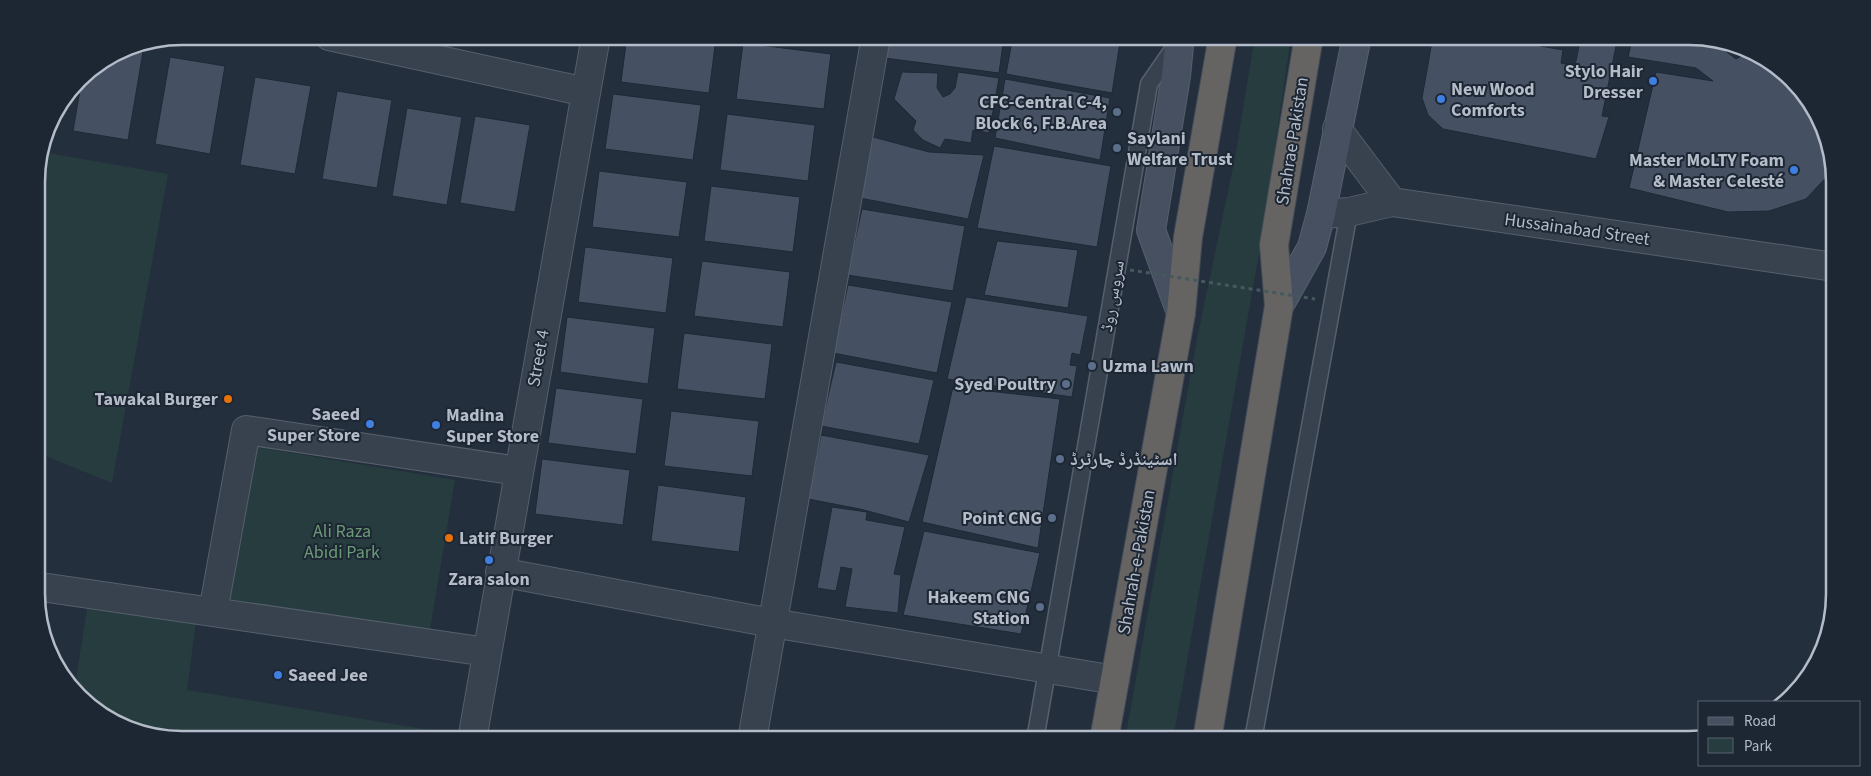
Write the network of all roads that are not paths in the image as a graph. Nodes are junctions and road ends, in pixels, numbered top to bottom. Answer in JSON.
{"nodes":[{"id":1,"x":370,"y":45,"type":"edge"},
{"id":2,"x":594,"y":45,"type":"edge"},
{"id":3,"x":874,"y":45,"type":"edge"},
{"id":4,"x":1175,"y":45,"type":"edge"},
{"id":5,"x":1179,"y":45,"type":"edge"},
{"id":6,"x":1221,"y":45,"type":"edge"},
{"id":7,"x":1307,"y":45,"type":"edge"},
{"id":8,"x":1355,"y":45,"type":"edge"},
{"id":9,"x":586,"y":92,"type":"junction"},
{"id":10,"x":1337,"y":129,"type":"junction"},
{"id":11,"x":1392,"y":202,"type":"junction"},
{"id":12,"x":1349,"y":212,"type":"junction"},
{"id":13,"x":1321,"y":214,"type":"junction"},
{"id":14,"x":1826,"y":266,"type":"edge"},
{"id":15,"x":1279,"y":306,"type":"junction"},
{"id":16,"x":1181,"y":313,"type":"junction"},
{"id":17,"x":518,"y":471,"type":"junction"},
{"id":18,"x":500,"y":572,"type":"junction"},
{"id":19,"x":48,"y":588,"type":"dead end"},
{"id":20,"x":213,"y":612,"type":"junction"},
{"id":21,"x":772,"y":623,"type":"junction"},
{"id":22,"x":487,"y":652,"type":"junction"},
{"id":23,"x":1048,"y":669,"type":"junction"},
{"id":24,"x":1115,"y":680,"type":"junction"},
{"id":25,"x":474,"y":731,"type":"edge"},
{"id":26,"x":754,"y":731,"type":"edge"},
{"id":27,"x":1037,"y":731,"type":"edge"},
{"id":28,"x":1106,"y":731,"type":"edge"},
{"id":29,"x":1208,"y":731,"type":"edge"},
{"id":30,"x":1255,"y":731,"type":"edge"}],
"edges":[{"from":1,"to":9,"type":"street"},
{"from":2,"to":9,"type":"street","name":"Street 4"},
{"from":3,"to":21,"type":"street"},
{"from":4,"to":23,"type":"lane","name":"سروس روڈ"},
{"from":5,"to":16,"type":"main road"},
{"from":6,"to":16,"type":"highway","name":"Shahrah-e-Pakistan"},
{"from":7,"to":15,"type":"highway","name":"Shahrae Pakistan"},
{"from":8,"to":10,"type":"main road"},
{"from":9,"to":17,"type":"street","name":"Street 4"},
{"from":10,"to":11,"type":"street"},
{"from":10,"to":13,"type":"main road"},
{"from":11,"to":12,"type":"street","name":"Hussainabad Street"},
{"from":11,"to":14,"type":"street","name":"Hussainabad Street"},
{"from":12,"to":13,"type":"street","name":"Hussainabad Street"},
{"from":12,"to":30,"type":"lane"},
{"from":13,"to":15,"type":"main road"},
{"from":15,"to":29,"type":"highway"},
{"from":16,"to":24,"type":"highway","name":"Shahrah-e-Pakistan"},
{"from":17,"to":18,"type":"street","name":"Street 4"},
{"from":17,"to":20,"type":"street"},
{"from":18,"to":21,"type":"street"},
{"from":18,"to":22,"type":"street","name":"Street 4"},
{"from":19,"to":20,"type":"street"},
{"from":20,"to":22,"type":"street"},
{"from":21,"to":23,"type":"street"},
{"from":21,"to":26,"type":"street"},
{"from":22,"to":25,"type":"street","name":"Street 4"},
{"from":23,"to":24,"type":"street"},
{"from":23,"to":27,"type":"lane","name":"سروس روڈ"},
{"from":24,"to":28,"type":"highway","name":"Shahrah-e-Pakistan"}]}
